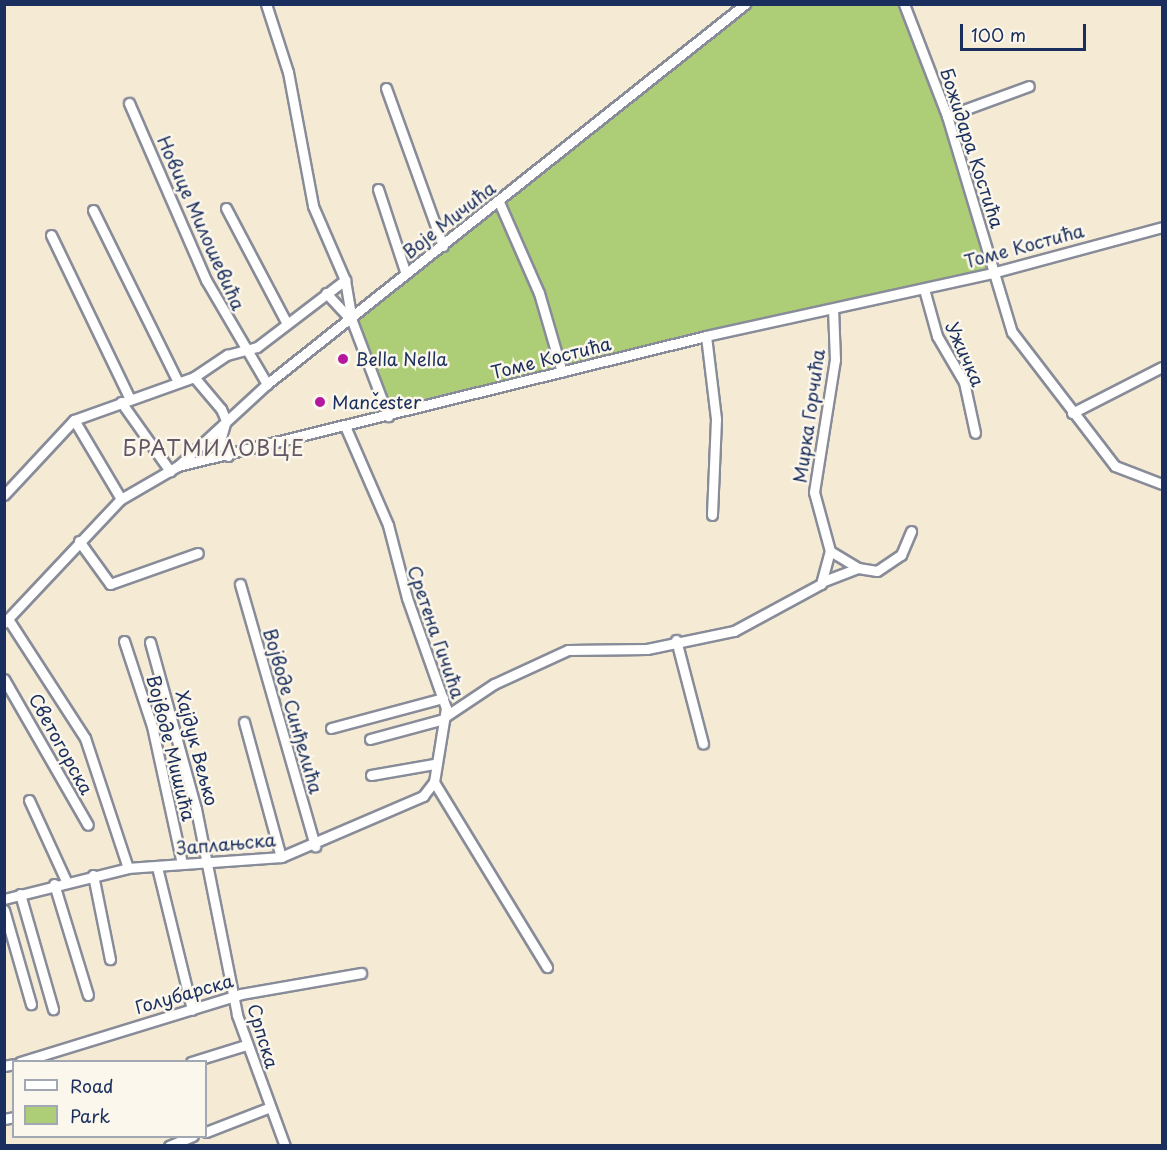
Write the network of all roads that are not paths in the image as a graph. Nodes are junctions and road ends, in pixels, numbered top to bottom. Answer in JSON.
{"nodes":[{"id":1,"x":266,"y":4,"type":"edge"},
{"id":2,"x":745,"y":4,"type":"edge"},
{"id":3,"x":904,"y":4,"type":"edge"},
{"id":4,"x":1029,"y":86,"type":"dead end"},
{"id":5,"x":386,"y":88,"type":"dead end"},
{"id":6,"x":129,"y":103,"type":"dead end"},
{"id":7,"x":948,"y":116,"type":"junction"},
{"id":8,"x":378,"y":189,"type":"dead end"},
{"id":9,"x":499,"y":202,"type":"junction"},
{"id":10,"x":226,"y":208,"type":"dead end"},
{"id":11,"x":93,"y":210,"type":"dead end"},
{"id":12,"x":1162,"y":227,"type":"edge"},
{"id":13,"x":51,"y":235,"type":"dead end"},
{"id":14,"x":443,"y":246,"type":"junction"},
{"id":15,"x":992,"y":273,"type":"junction"},
{"id":16,"x":406,"y":274,"type":"junction"},
{"id":17,"x":345,"y":280,"type":"junction"},
{"id":18,"x":924,"y":289,"type":"junction"},
{"id":19,"x":326,"y":293,"type":"junction"},
{"id":20,"x":833,"y":309,"type":"junction"},
{"id":21,"x":352,"y":321,"type":"junction"},
{"id":22,"x":286,"y":322,"type":"junction"},
{"id":23,"x":706,"y":336,"type":"junction"},
{"id":24,"x":247,"y":351,"type":"junction"},
{"id":25,"x":1162,"y":367,"type":"edge"},
{"id":26,"x":562,"y":372,"type":"junction"},
{"id":27,"x":194,"y":377,"type":"junction"},
{"id":28,"x":178,"y":382,"type":"junction"},
{"id":29,"x":267,"y":384,"type":"junction"},
{"id":30,"x":125,"y":400,"type":"junction"},
{"id":31,"x":1072,"y":413,"type":"junction"},
{"id":32,"x":388,"y":416,"type":"junction"},
{"id":33,"x":74,"y":420,"type":"junction"},
{"id":34,"x":226,"y":420,"type":"junction"},
{"id":35,"x":345,"y":426,"type":"junction"},
{"id":36,"x":975,"y":433,"type":"dead end"},
{"id":37,"x":228,"y":456,"type":"junction"},
{"id":38,"x":174,"y":468,"type":"junction"},
{"id":39,"x":1162,"y":484,"type":"edge"},
{"id":40,"x":4,"y":495,"type":"edge"},
{"id":41,"x":121,"y":499,"type":"junction"},
{"id":42,"x":712,"y":515,"type":"dead end"},
{"id":43,"x":911,"y":531,"type":"dead end"},
{"id":44,"x":78,"y":541,"type":"junction"},
{"id":45,"x":830,"y":551,"type":"junction"},
{"id":46,"x":198,"y":553,"type":"dead end"},
{"id":47,"x":858,"y":568,"type":"junction"},
{"id":48,"x":822,"y":582,"type":"junction"},
{"id":49,"x":240,"y":584,"type":"dead end"},
{"id":50,"x":6,"y":621,"type":"edge"},
{"id":51,"x":676,"y":640,"type":"junction"},
{"id":52,"x":124,"y":641,"type":"dead end"},
{"id":53,"x":150,"y":642,"type":"dead end"},
{"id":54,"x":4,"y":679,"type":"edge"},
{"id":55,"x":443,"y":698,"type":"junction"},
{"id":56,"x":445,"y":718,"type":"junction"},
{"id":57,"x":244,"y":722,"type":"dead end"},
{"id":58,"x":331,"y":728,"type":"dead end"},
{"id":59,"x":370,"y":739,"type":"dead end"},
{"id":60,"x":703,"y":744,"type":"dead end"},
{"id":61,"x":434,"y":764,"type":"junction"},
{"id":62,"x":371,"y":775,"type":"dead end"},
{"id":63,"x":434,"y":782,"type":"junction"},
{"id":64,"x":29,"y":800,"type":"dead end"},
{"id":65,"x":88,"y":825,"type":"dead end"},
{"id":66,"x":315,"y":846,"type":"junction"},
{"id":67,"x":281,"y":857,"type":"junction"},
{"id":68,"x":204,"y":863,"type":"junction"},
{"id":69,"x":182,"y":864,"type":"junction"},
{"id":70,"x":157,"y":867,"type":"junction"},
{"id":71,"x":128,"y":868,"type":"junction"},
{"id":72,"x":93,"y":875,"type":"junction"},
{"id":73,"x":66,"y":881,"type":"junction"},
{"id":74,"x":54,"y":884,"type":"junction"},
{"id":75,"x":20,"y":894,"type":"junction"},
{"id":76,"x":4,"y":899,"type":"edge"},
{"id":77,"x":4,"y":909,"type":"edge"},
{"id":78,"x":110,"y":959,"type":"dead end"},
{"id":79,"x":547,"y":967,"type":"dead end"},
{"id":80,"x":361,"y":973,"type":"dead end"},
{"id":81,"x":87,"y":995,"type":"dead end"},
{"id":82,"x":234,"y":999,"type":"junction"},
{"id":83,"x":30,"y":1004,"type":"dead end"},
{"id":84,"x":53,"y":1008,"type":"dead end"},
{"id":85,"x":192,"y":1010,"type":"junction"},
{"id":86,"x":246,"y":1045,"type":"junction"},
{"id":87,"x":27,"y":1060,"type":"edge"},
{"id":88,"x":197,"y":1060,"type":"edge"},
{"id":89,"x":268,"y":1108,"type":"junction"},
{"id":90,"x":207,"y":1132,"type":"edge"},
{"id":91,"x":190,"y":1138,"type":"edge"},
{"id":92,"x":169,"y":1146,"type":"edge"},
{"id":93,"x":285,"y":1146,"type":"edge"}],
"edges":[{"from":1,"to":17,"type":"street"},
{"from":2,"to":9,"type":"street","name":"Воје Мичића"},
{"from":3,"to":7,"type":"street","name":"Божидара Костића"},
{"from":4,"to":7,"type":"street"},
{"from":5,"to":14,"type":"street"},
{"from":6,"to":24,"type":"street","name":"Новице Милошевића"},
{"from":7,"to":15,"type":"street","name":"Божидара Костића"},
{"from":8,"to":16,"type":"street"},
{"from":9,"to":14,"type":"street","name":"Воје Мичића"},
{"from":9,"to":26,"type":"street"},
{"from":10,"to":22,"type":"street"},
{"from":11,"to":28,"type":"street"},
{"from":12,"to":15,"type":"street","name":"Томе Костића"},
{"from":13,"to":30,"type":"street"},
{"from":14,"to":16,"type":"street","name":"Воје Мичића"},
{"from":15,"to":18,"type":"street","name":"Томе Костића"},
{"from":15,"to":31,"type":"street","name":"Божидара Костића"},
{"from":16,"to":21,"type":"street","name":"Воје Мичића"},
{"from":17,"to":19,"type":"street"},
{"from":17,"to":21,"type":"street"},
{"from":18,"to":20,"type":"street","name":"Томе Костића"},
{"from":18,"to":36,"type":"street","name":"Ужичка"},
{"from":19,"to":21,"type":"street"},
{"from":19,"to":22,"type":"street"},
{"from":20,"to":23,"type":"street","name":"Томе Костића"},
{"from":20,"to":45,"type":"street","name":"Мирка Горчића"},
{"from":21,"to":29,"type":"street","name":"Воје Мичића"},
{"from":21,"to":32,"type":"street"},
{"from":22,"to":24,"type":"street"},
{"from":23,"to":26,"type":"street","name":"Томе Костића"},
{"from":23,"to":42,"type":"street"},
{"from":24,"to":27,"type":"street"},
{"from":24,"to":29,"type":"street","name":"Новице Милошевића"},
{"from":25,"to":31,"type":"street"},
{"from":26,"to":32,"type":"street","name":"Томе Костића"},
{"from":27,"to":28,"type":"street"},
{"from":27,"to":34,"type":"street"},
{"from":28,"to":30,"type":"street"},
{"from":29,"to":34,"type":"street","name":"Воје Мичића"},
{"from":30,"to":33,"type":"street"},
{"from":30,"to":38,"type":"street"},
{"from":31,"to":39,"type":"street","name":"Божидара Костића"},
{"from":32,"to":35,"type":"street","name":"Томе Костића"},
{"from":33,"to":40,"type":"street"},
{"from":33,"to":41,"type":"street"},
{"from":34,"to":37,"type":"street"},
{"from":34,"to":38,"type":"street","name":"Воје Мичића"},
{"from":35,"to":37,"type":"street","name":"Томе Костића"},
{"from":35,"to":55,"type":"street","name":"Сретена Гичића"},
{"from":37,"to":38,"type":"street","name":"Томе Костића"},
{"from":38,"to":41,"type":"street","name":"Томе Костића"},
{"from":41,"to":44,"type":"street","name":"Томе Костића"},
{"from":43,"to":47,"type":"street"},
{"from":44,"to":46,"type":"street"},
{"from":44,"to":50,"type":"street","name":"Томе Костића"},
{"from":45,"to":47,"type":"street"},
{"from":45,"to":48,"type":"street","name":"Мирка Горчића"},
{"from":47,"to":48,"type":"street"},
{"from":48,"to":51,"type":"street"},
{"from":49,"to":66,"type":"street","name":"Војводе Синђелића"},
{"from":50,"to":71,"type":"street"},
{"from":51,"to":56,"type":"street"},
{"from":51,"to":60,"type":"street"},
{"from":52,"to":69,"type":"street","name":"Војводе Мишића"},
{"from":53,"to":68,"type":"street","name":"Хајдук Вељко"},
{"from":54,"to":65,"type":"street","name":"Светогорска"},
{"from":55,"to":56,"type":"street","name":"Сретена Гичића"},
{"from":55,"to":58,"type":"street"},
{"from":56,"to":59,"type":"street"},
{"from":56,"to":61,"type":"street","name":"Сретена Гичића"},
{"from":57,"to":67,"type":"street"},
{"from":61,"to":62,"type":"street"},
{"from":61,"to":63,"type":"street","name":"Сретена Гичића"},
{"from":63,"to":66,"type":"street","name":"Заплањска"},
{"from":63,"to":79,"type":"street"},
{"from":64,"to":73,"type":"street"},
{"from":66,"to":67,"type":"street","name":"Заплањска"},
{"from":67,"to":68,"type":"street","name":"Заплањска"},
{"from":68,"to":69,"type":"street","name":"Заплањска"},
{"from":68,"to":82,"type":"street","name":"Српска"},
{"from":69,"to":70,"type":"street","name":"Заплањска"},
{"from":70,"to":71,"type":"street","name":"Заплањска"},
{"from":70,"to":85,"type":"street"},
{"from":71,"to":72,"type":"street","name":"Заплањска"},
{"from":72,"to":73,"type":"street","name":"Заплањска"},
{"from":72,"to":78,"type":"street"},
{"from":73,"to":74,"type":"street","name":"Заплањска"},
{"from":74,"to":75,"type":"street","name":"Заплањска"},
{"from":74,"to":81,"type":"street"},
{"from":75,"to":76,"type":"street","name":"Заплањска"},
{"from":75,"to":84,"type":"street"},
{"from":77,"to":83,"type":"street"},
{"from":80,"to":82,"type":"street","name":"Голубарска"},
{"from":82,"to":85,"type":"street","name":"Голубарска"},
{"from":82,"to":86,"type":"street","name":"Српска"},
{"from":85,"to":87,"type":"street","name":"Голубарска"},
{"from":86,"to":88,"type":"street"},
{"from":86,"to":89,"type":"street","name":"Српска"},
{"from":89,"to":90,"type":"street"},
{"from":89,"to":93,"type":"street","name":"Српска"},
{"from":91,"to":92,"type":"street"}]}
